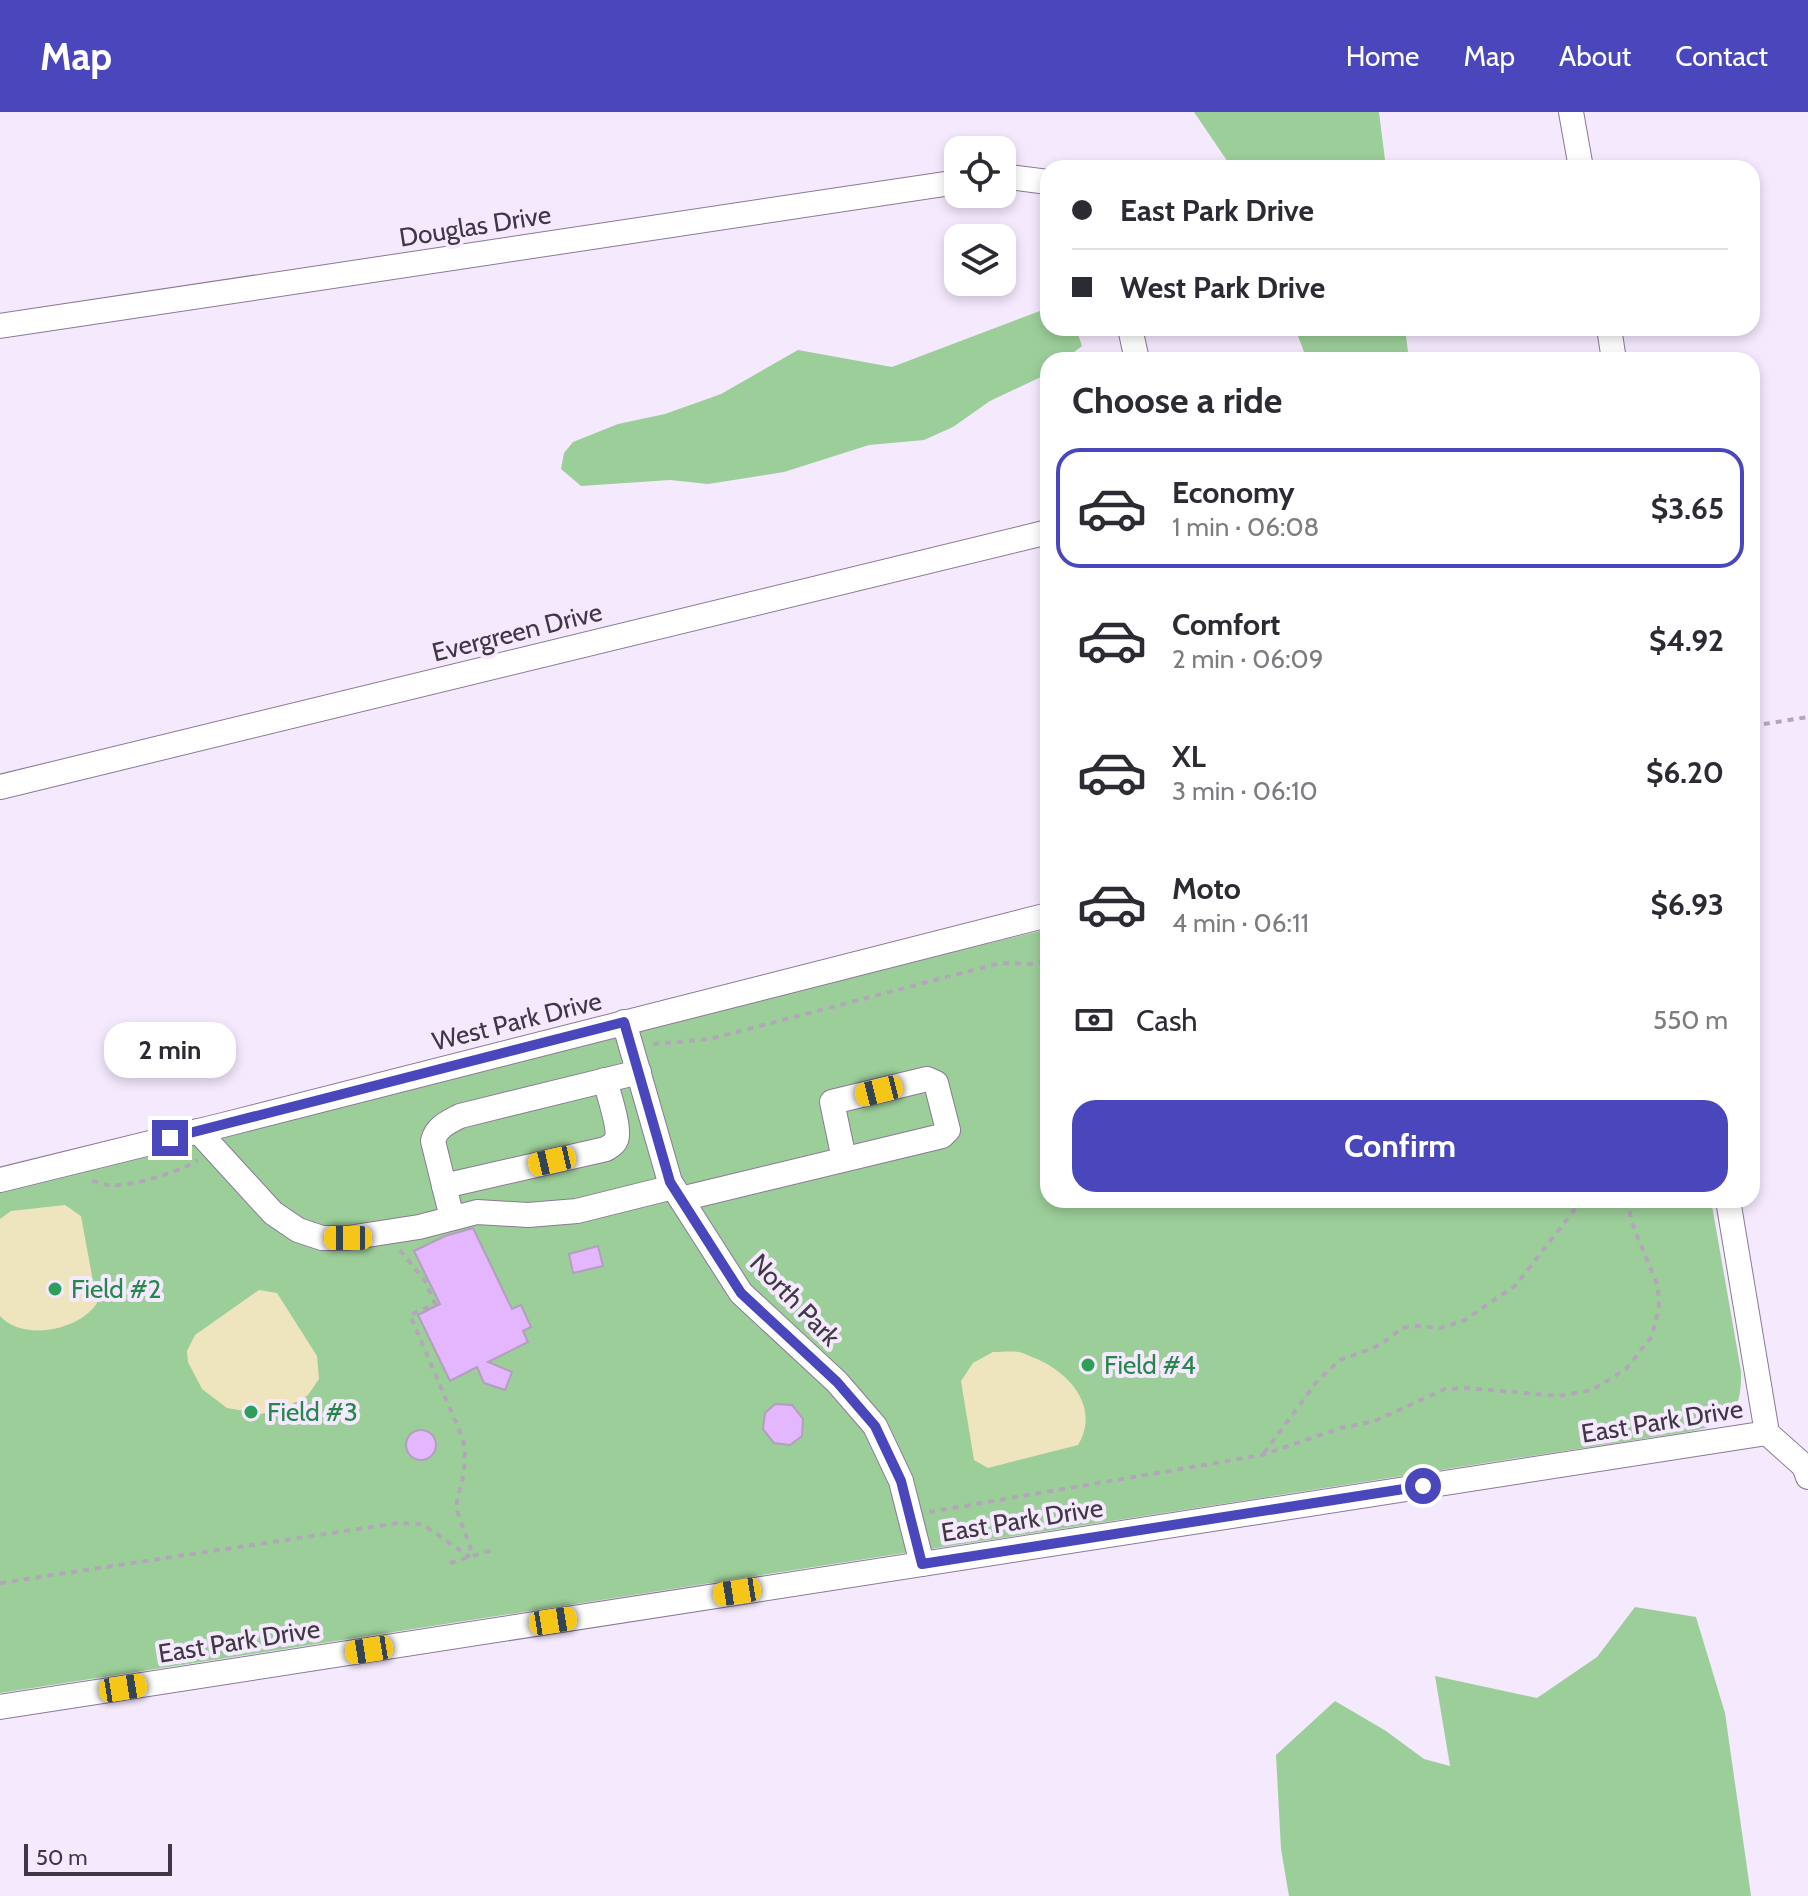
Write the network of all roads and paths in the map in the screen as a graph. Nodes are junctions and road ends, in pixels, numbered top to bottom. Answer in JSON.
{"nodes":[{"id":1,"x":1571,"y":112,"type":"edge"},
{"id":2,"x":1580,"y":160,"type":"edge"},
{"id":3,"x":1016,"y":178,"type":"edge"},
{"id":4,"x":1040,"y":181,"type":"edge"},
{"id":5,"x":944,"y":184,"type":"edge"},
{"id":6,"x":0,"y":326,"type":"edge"},
{"id":7,"x":1040,"y":534,"type":"edge"},
{"id":8,"x":1808,"y":717,"type":"edge"},
{"id":9,"x":1760,"y":725,"type":"edge"},
{"id":10,"x":0,"y":787,"type":"edge"},
{"id":11,"x":1040,"y":917,"type":"edge"},
{"id":12,"x":1040,"y":962,"type":"edge"},
{"id":13,"x":624,"y":1022,"type":"junction"},
{"id":14,"x":650,"y":1044,"type":"dead end"},
{"id":15,"x":639,"y":1072,"type":"junction"},
{"id":16,"x":605,"y":1080,"type":"junction"},
{"id":17,"x":198,"y":1131,"type":"junction"},
{"id":18,"x":203,"y":1156,"type":"dead end"},
{"id":19,"x":844,"y":1159,"type":"junction"},
{"id":20,"x":0,"y":1180,"type":"edge"},
{"id":21,"x":87,"y":1180,"type":"dead end"},
{"id":22,"x":444,"y":1186,"type":"junction"},
{"id":23,"x":677,"y":1193,"type":"junction"},
{"id":24,"x":1576,"y":1208,"type":"edge"},
{"id":25,"x":1628,"y":1208,"type":"edge"},
{"id":26,"x":1729,"y":1208,"type":"edge"},
{"id":27,"x":452,"y":1218,"type":"junction"},
{"id":28,"x":386,"y":1232,"type":"junction"},
{"id":29,"x":1767,"y":1433,"type":"junction"},
{"id":30,"x":1262,"y":1455,"type":"junction"},
{"id":31,"x":1808,"y":1477,"type":"edge"},
{"id":32,"x":926,"y":1512,"type":"dead end"},
{"id":33,"x":495,"y":1549,"type":"dead end"},
{"id":34,"x":472,"y":1556,"type":"junction"},
{"id":35,"x":450,"y":1563,"type":"dead end"},
{"id":36,"x":922,"y":1564,"type":"junction"},
{"id":37,"x":0,"y":1583,"type":"edge"},
{"id":38,"x":0,"y":1707,"type":"edge"}],
"edges":[{"from":1,"to":2,"type":"street"},
{"from":3,"to":4,"type":"street"},
{"from":5,"to":6,"type":"street","name":"Douglas Drive"},
{"from":7,"to":10,"type":"street","name":"Evergreen Drive"},
{"from":8,"to":9,"type":"path"},
{"from":11,"to":13,"type":"street","name":"West Park Drive"},
{"from":12,"to":14,"type":"path"},
{"from":13,"to":15,"type":"street","name":"North Park"},
{"from":13,"to":17,"type":"street","name":"West Park Drive"},
{"from":15,"to":16,"type":"street"},
{"from":15,"to":23,"type":"street","name":"North Park"},
{"from":16,"to":22,"type":"street"},
{"from":16,"to":22,"type":"street"},
{"from":17,"to":20,"type":"street","name":"West Park Drive"},
{"from":17,"to":28,"type":"street"},
{"from":18,"to":21,"type":"path"},
{"from":19,"to":19,"type":"street"},
{"from":19,"to":23,"type":"street"},
{"from":22,"to":27,"type":"street"},
{"from":23,"to":27,"type":"street"},
{"from":23,"to":36,"type":"street","name":"North Park"},
{"from":24,"to":30,"type":"path"},
{"from":25,"to":30,"type":"path"},
{"from":26,"to":29,"type":"street"},
{"from":27,"to":28,"type":"street"},
{"from":28,"to":34,"type":"path"},
{"from":29,"to":31,"type":"street"},
{"from":29,"to":36,"type":"street","name":"East Park Drive"},
{"from":30,"to":32,"type":"path"},
{"from":33,"to":34,"type":"path"},
{"from":34,"to":35,"type":"path"},
{"from":34,"to":37,"type":"path"},
{"from":36,"to":38,"type":"street","name":"East Park Drive"}]}
